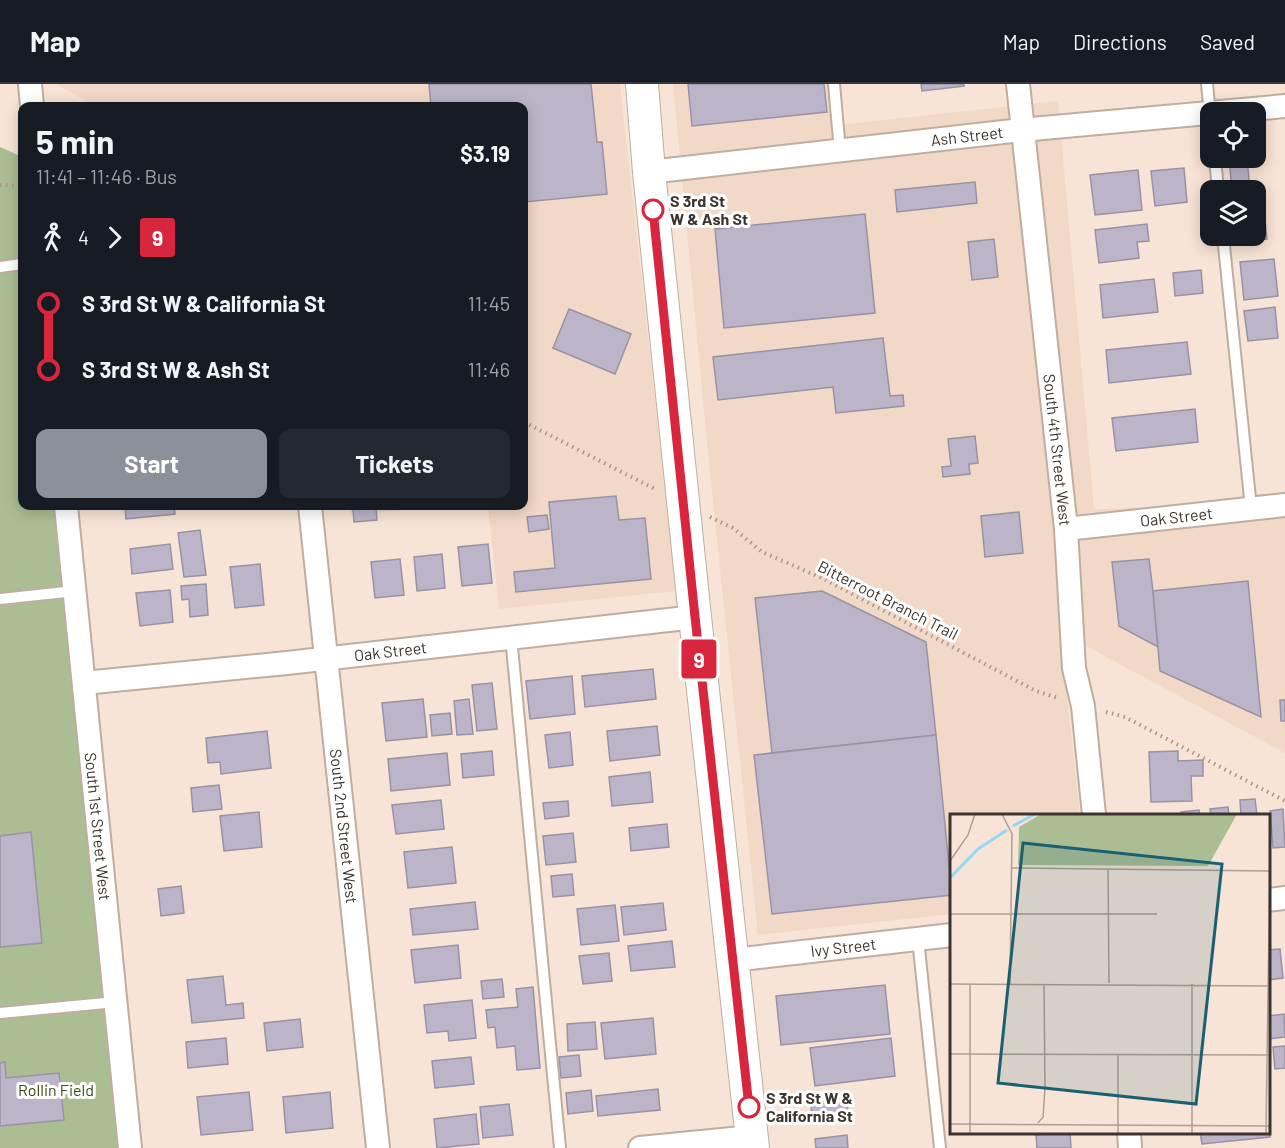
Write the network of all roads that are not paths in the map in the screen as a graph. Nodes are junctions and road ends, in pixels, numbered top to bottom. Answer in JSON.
{"nodes":[{"id":1,"x":30,"y":84,"type":"edge"},
{"id":2,"x":642,"y":84,"type":"edge"},
{"id":3,"x":834,"y":84,"type":"edge"},
{"id":4,"x":1018,"y":84,"type":"edge"},
{"id":5,"x":1207,"y":84,"type":"edge"},
{"id":6,"x":32,"y":102,"type":"edge"},
{"id":7,"x":1209,"y":102,"type":"edge"},
{"id":8,"x":1285,"y":106,"type":"edge"},
{"id":9,"x":1266,"y":108,"type":"edge"},
{"id":10,"x":1200,"y":113,"type":"edge"},
{"id":11,"x":1022,"y":130,"type":"junction"},
{"id":12,"x":840,"y":151,"type":"junction"},
{"id":13,"x":650,"y":172,"type":"junction"},
{"id":14,"x":1224,"y":246,"type":"edge"},
{"id":15,"x":18,"y":265,"type":"edge"},
{"id":16,"x":0,"y":267,"type":"edge"},
{"id":17,"x":1285,"y":505,"type":"edge"},
{"id":18,"x":1251,"y":508,"type":"junction"},
{"id":19,"x":66,"y":510,"type":"edge"},
{"id":20,"x":310,"y":510,"type":"edge"},
{"id":21,"x":1066,"y":529,"type":"junction"},
{"id":22,"x":75,"y":591,"type":"junction"},
{"id":23,"x":0,"y":599,"type":"edge"},
{"id":24,"x":695,"y":617,"type":"junction"},
{"id":25,"x":511,"y":637,"type":"junction"},
{"id":26,"x":326,"y":658,"type":"junction"},
{"id":27,"x":84,"y":683,"type":"junction"},
{"id":28,"x":1094,"y":814,"type":"edge"},
{"id":29,"x":1285,"y":898,"type":"edge"},
{"id":30,"x":1270,"y":900,"type":"edge"},
{"id":31,"x":950,"y":935,"type":"edge"},
{"id":32,"x":918,"y":939,"type":"junction"},
{"id":33,"x":733,"y":960,"type":"junction"},
{"id":34,"x":116,"y":1002,"type":"junction"},
{"id":35,"x":0,"y":1012,"type":"edge"},
{"id":36,"x":1128,"y":1133,"type":"edge"},
{"id":37,"x":752,"y":1143,"type":"edge"},
{"id":38,"x":130,"y":1148,"type":"edge"},
{"id":39,"x":378,"y":1148,"type":"edge"},
{"id":40,"x":560,"y":1148,"type":"edge"},
{"id":41,"x":640,"y":1148,"type":"edge"},
{"id":42,"x":940,"y":1148,"type":"edge"},
{"id":43,"x":1130,"y":1148,"type":"edge"}],
"edges":[{"from":1,"to":6,"type":"street"},
{"from":2,"to":13,"type":"main road"},
{"from":3,"to":12,"type":"lane"},
{"from":4,"to":11,"type":"street","name":"South 4th Street West"},
{"from":5,"to":7,"type":"lane"},
{"from":8,"to":9,"type":"street","name":"Ash Street"},
{"from":10,"to":11,"type":"street","name":"Ash Street"},
{"from":11,"to":12,"type":"street","name":"Ash Street"},
{"from":11,"to":21,"type":"street","name":"South 4th Street West"},
{"from":12,"to":13,"type":"street","name":"Ash Street"},
{"from":13,"to":24,"type":"main road"},
{"from":14,"to":18,"type":"lane"},
{"from":15,"to":16,"type":"lane"},
{"from":17,"to":18,"type":"street","name":"Oak Street"},
{"from":18,"to":21,"type":"street","name":"Oak Street"},
{"from":19,"to":22,"type":"street","name":"South 1st Street West"},
{"from":20,"to":26,"type":"street","name":"South 2nd Street West"},
{"from":21,"to":28,"type":"street","name":"South 4th Street West"},
{"from":22,"to":23,"type":"lane"},
{"from":22,"to":27,"type":"street","name":"South 1st Street West"},
{"from":24,"to":25,"type":"street","name":"Oak Street"},
{"from":24,"to":33,"type":"main road"},
{"from":25,"to":26,"type":"street","name":"Oak Street"},
{"from":25,"to":40,"type":"lane"},
{"from":26,"to":27,"type":"street","name":"Oak Street"},
{"from":26,"to":39,"type":"street","name":"South 2nd Street West"},
{"from":27,"to":34,"type":"street","name":"South 1st Street West"},
{"from":29,"to":30,"type":"street"},
{"from":31,"to":32,"type":"street","name":"Ivy Street"},
{"from":32,"to":33,"type":"street","name":"Ivy Street"},
{"from":32,"to":42,"type":"lane"},
{"from":33,"to":37,"type":"main road"},
{"from":34,"to":35,"type":"lane"},
{"from":34,"to":38,"type":"street","name":"South 1st Street West"},
{"from":36,"to":43,"type":"street"},
{"from":37,"to":41,"type":"street"}]}
